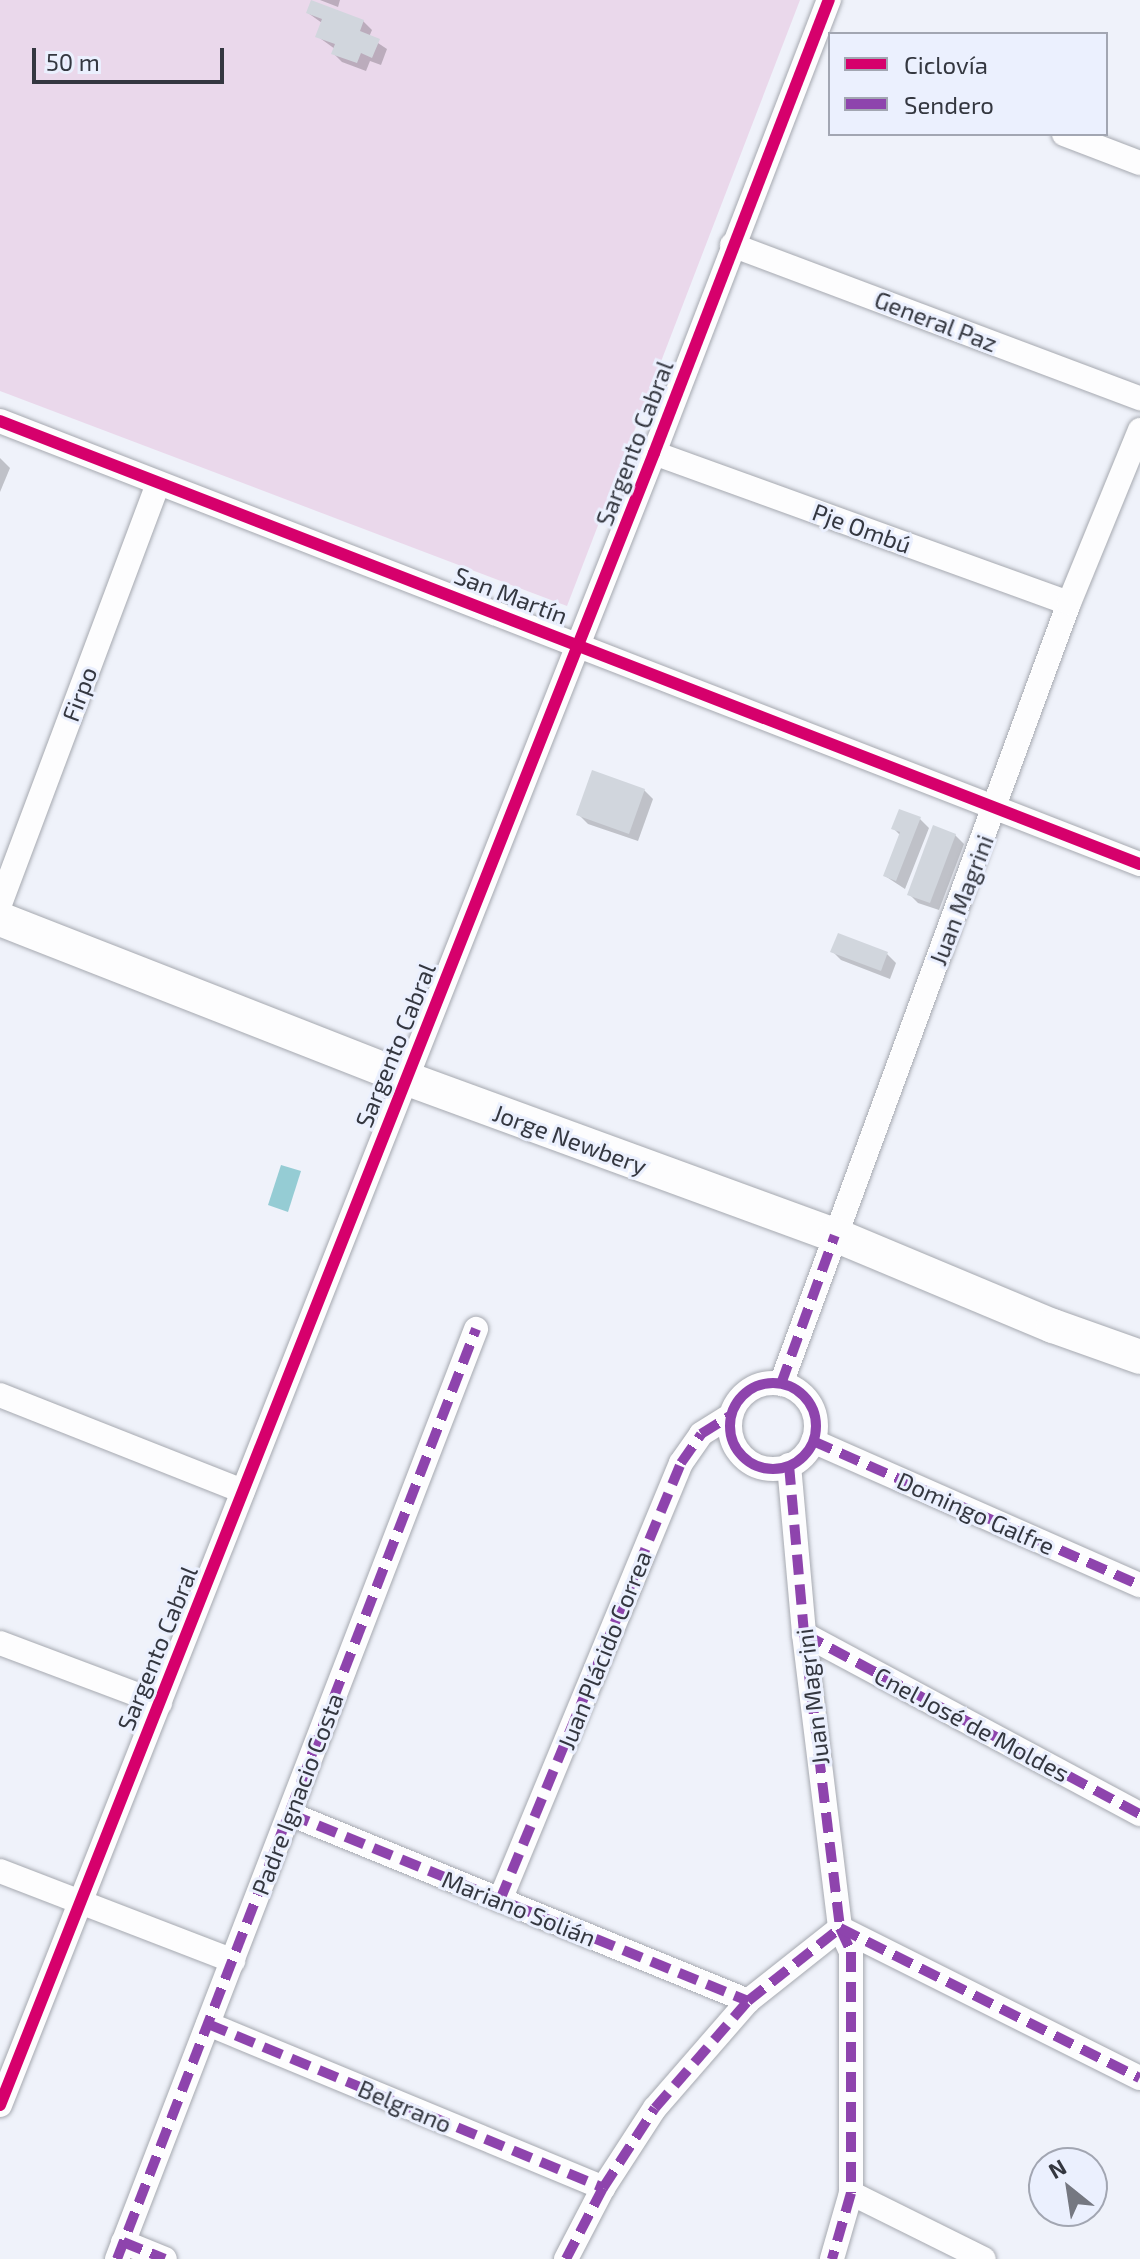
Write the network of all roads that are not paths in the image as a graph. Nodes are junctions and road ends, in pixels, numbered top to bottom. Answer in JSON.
{"nodes":[{"id":1,"x":829,"y":0,"type":"edge"},
{"id":2,"x":822,"y":41,"type":"edge"},
{"id":3,"x":1069,"y":136,"type":"edge"},
{"id":4,"x":1140,"y":163,"type":"edge"},
{"id":5,"x":732,"y":245,"type":"junction"},
{"id":6,"x":1140,"y":398,"type":"edge"},
{"id":7,"x":0,"y":421,"type":"edge"},
{"id":8,"x":1140,"y":430,"type":"edge"},
{"id":9,"x":654,"y":453,"type":"junction"},
{"id":10,"x":158,"y":484,"type":"junction"},
{"id":11,"x":1069,"y":603,"type":"junction"},
{"id":12,"x":579,"y":644,"type":"junction"},
{"id":13,"x":996,"y":806,"type":"junction"},
{"id":14,"x":1140,"y":864,"type":"edge"},
{"id":15,"x":0,"y":904,"type":"edge"},
{"id":16,"x":0,"y":919,"type":"edge"},
{"id":17,"x":405,"y":1078,"type":"junction"},
{"id":18,"x":835,"y":1235,"type":"junction"},
{"id":19,"x":476,"y":1329,"type":"dead end"},
{"id":20,"x":1140,"y":1357,"type":"edge"},
{"id":21,"x":781,"y":1384,"type":"junction"},
{"id":22,"x":0,"y":1395,"type":"edge"},
{"id":23,"x":730,"y":1416,"type":"junction"},
{"id":24,"x":813,"y":1441,"type":"junction"},
{"id":25,"x":789,"y":1465,"type":"junction"},
{"id":26,"x":243,"y":1491,"type":"junction"},
{"id":27,"x":1140,"y":1585,"type":"edge"},
{"id":28,"x":804,"y":1634,"type":"junction"},
{"id":29,"x":0,"y":1643,"type":"edge"},
{"id":30,"x":160,"y":1703,"type":"junction"},
{"id":31,"x":290,"y":1814,"type":"junction"},
{"id":32,"x":1140,"y":1814,"type":"edge"},
{"id":33,"x":0,"y":1871,"type":"edge"},
{"id":34,"x":500,"y":1900,"type":"junction"},
{"id":35,"x":78,"y":1902,"type":"junction"},
{"id":36,"x":840,"y":1928,"type":"junction"},
{"id":37,"x":233,"y":1961,"type":"junction"},
{"id":38,"x":748,"y":2001,"type":"junction"},
{"id":39,"x":208,"y":2024,"type":"junction"},
{"id":40,"x":1140,"y":2078,"type":"edge"},
{"id":41,"x":0,"y":2105,"type":"edge"},
{"id":42,"x":603,"y":2188,"type":"junction"},
{"id":43,"x":851,"y":2193,"type":"junction"},
{"id":44,"x":120,"y":2250,"type":"edge"},
{"id":45,"x":165,"y":2259,"type":"edge"},
{"id":46,"x":566,"y":2259,"type":"edge"},
{"id":47,"x":832,"y":2259,"type":"edge"},
{"id":48,"x":984,"y":2259,"type":"edge"}],
"edges":[{"from":1,"to":2,"type":"street","name":"Sargento Cabral"},
{"from":2,"to":5,"type":"street","name":"Sargento Cabral"},
{"from":3,"to":4,"type":"street"},
{"from":5,"to":6,"type":"street","name":"General Paz"},
{"from":5,"to":9,"type":"street","name":"Sargento Cabral"},
{"from":7,"to":10,"type":"street","name":"San Martín"},
{"from":8,"to":11,"type":"street","name":"Juan Magrini"},
{"from":9,"to":11,"type":"street","name":"Pje Ombú"},
{"from":9,"to":12,"type":"street","name":"Sargento Cabral"},
{"from":10,"to":12,"type":"street","name":"San Martín"},
{"from":10,"to":15,"type":"street","name":"Firpo"},
{"from":11,"to":13,"type":"street","name":"Juan Magrini"},
{"from":12,"to":13,"type":"street","name":"San Martín"},
{"from":12,"to":17,"type":"street","name":"Sargento Cabral"},
{"from":13,"to":14,"type":"street","name":"San Martín"},
{"from":13,"to":18,"type":"street","name":"Juan Magrini"},
{"from":16,"to":17,"type":"main road","name":"Jorge Newbery"},
{"from":17,"to":18,"type":"main road","name":"Jorge Newbery"},
{"from":17,"to":26,"type":"street","name":"Sargento Cabral"},
{"from":18,"to":20,"type":"main road","name":"Jorge Newbery"},
{"from":18,"to":21,"type":"street","name":"Juan Magrini"},
{"from":19,"to":31,"type":"street","name":"Padre Ignacio Costa"},
{"from":21,"to":23,"type":"street"},
{"from":21,"to":24,"type":"street"},
{"from":22,"to":26,"type":"street"},
{"from":23,"to":25,"type":"street"},
{"from":23,"to":34,"type":"street","name":"Juan Plácido Correa"},
{"from":24,"to":25,"type":"street"},
{"from":24,"to":27,"type":"street","name":"Domingo Galfre"},
{"from":25,"to":28,"type":"street","name":"Juan Magrini"},
{"from":26,"to":30,"type":"street","name":"Sargento Cabral"},
{"from":28,"to":32,"type":"street","name":"Cnel José de Moldes"},
{"from":28,"to":36,"type":"street","name":"Juan Magrini"},
{"from":29,"to":30,"type":"street"},
{"from":30,"to":35,"type":"street","name":"Sargento Cabral"},
{"from":31,"to":34,"type":"street","name":"Mariano Solián"},
{"from":31,"to":37,"type":"street","name":"Padre Ignacio Costa"},
{"from":33,"to":35,"type":"street"},
{"from":34,"to":38,"type":"street","name":"Mariano Solián"},
{"from":35,"to":37,"type":"street"},
{"from":35,"to":41,"type":"street","name":"Sargento Cabral"},
{"from":36,"to":38,"type":"street"},
{"from":36,"to":40,"type":"street"},
{"from":36,"to":43,"type":"street","name":"Juan Magrini"},
{"from":37,"to":39,"type":"street","name":"Padre Ignacio Costa"},
{"from":38,"to":42,"type":"street"},
{"from":39,"to":42,"type":"street","name":"Belgrano"},
{"from":39,"to":44,"type":"street","name":"Padre Ignacio Costa"},
{"from":42,"to":46,"type":"street"},
{"from":43,"to":47,"type":"street","name":"Juan Magrini"},
{"from":43,"to":48,"type":"street"},
{"from":44,"to":45,"type":"street"}]}
